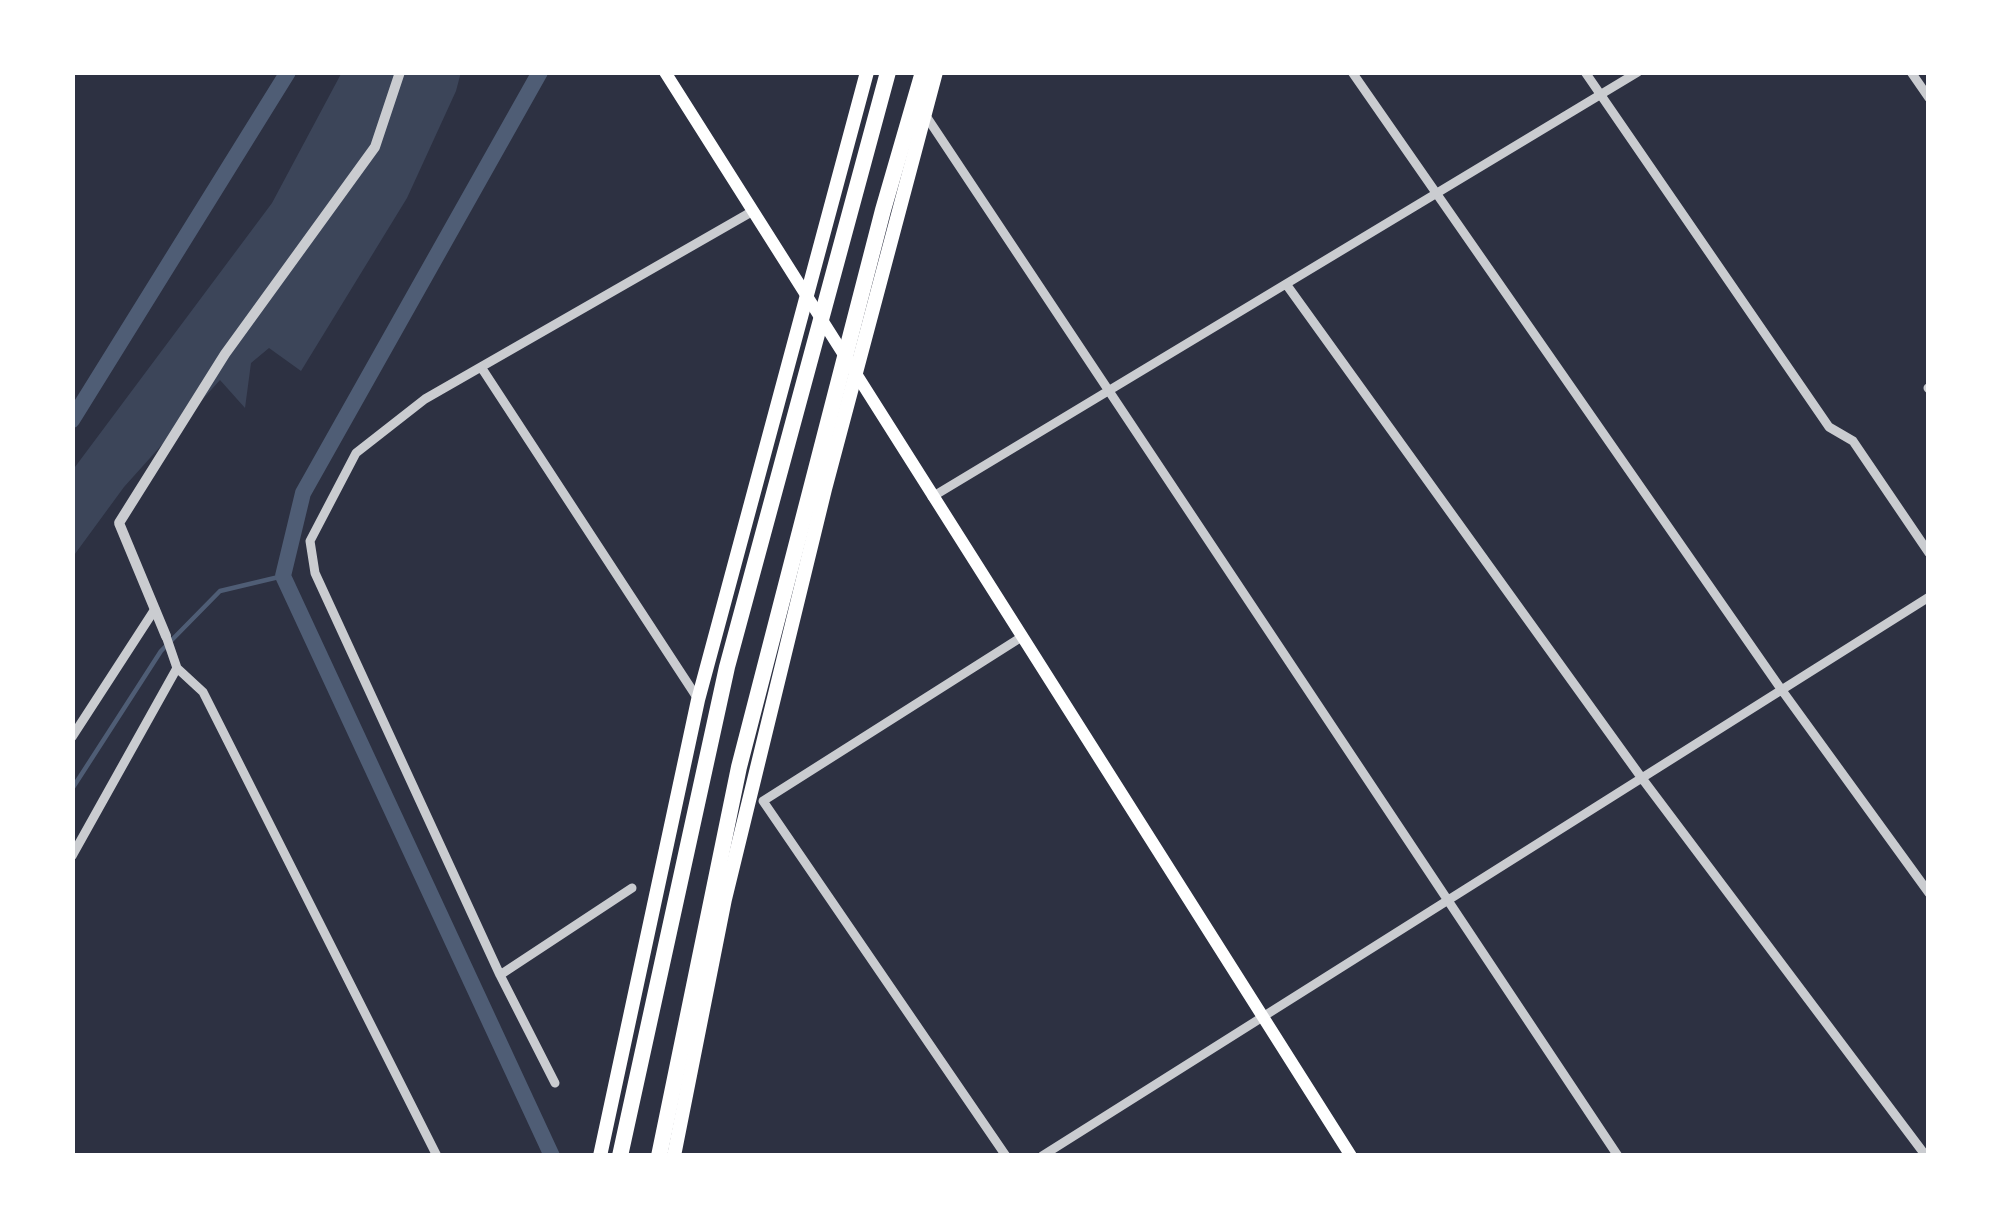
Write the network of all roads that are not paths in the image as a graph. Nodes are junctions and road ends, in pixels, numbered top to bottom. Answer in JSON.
{"nodes":[{"id":1,"x":400,"y":72,"type":"edge"},
{"id":2,"x":665,"y":72,"type":"edge"},
{"id":3,"x":867,"y":72,"type":"edge"},
{"id":4,"x":888,"y":72,"type":"edge"},
{"id":5,"x":923,"y":72,"type":"edge"},
{"id":6,"x":936,"y":72,"type":"edge"},
{"id":7,"x":1352,"y":72,"type":"edge"},
{"id":8,"x":1585,"y":72,"type":"edge"},
{"id":9,"x":1638,"y":72,"type":"edge"},
{"id":10,"x":1911,"y":72,"type":"edge"},
{"id":11,"x":1601,"y":94,"type":"junction"},
{"id":12,"x":1929,"y":98,"type":"edge"},
{"id":13,"x":924,"y":113,"type":"junction"},
{"id":14,"x":1436,"y":193,"type":"junction"},
{"id":15,"x":753,"y":211,"type":"junction"},
{"id":16,"x":1286,"y":284,"type":"junction"},
{"id":17,"x":806,"y":296,"type":"junction"},
{"id":18,"x":481,"y":367,"type":"junction"},
{"id":19,"x":856,"y":376,"type":"junction"},
{"id":20,"x":1110,"y":390,"type":"junction"},
{"id":21,"x":932,"y":497,"type":"junction"},
{"id":22,"x":1929,"y":553,"type":"edge"},
{"id":23,"x":1929,"y":596,"type":"edge"},
{"id":24,"x":155,"y":609,"type":"junction"},
{"id":25,"x":166,"y":636,"type":"joint"},
{"id":26,"x":1020,"y":638,"type":"junction"},
{"id":27,"x":177,"y":668,"type":"junction"},
{"id":28,"x":1781,"y":689,"type":"junction"},
{"id":29,"x":698,"y":700,"type":"junction"},
{"id":30,"x":72,"y":737,"type":"edge"},
{"id":31,"x":1641,"y":777,"type":"junction"},
{"id":32,"x":72,"y":856,"type":"edge"},
{"id":33,"x":632,"y":888,"type":"dead end"},
{"id":34,"x":1929,"y":893,"type":"edge"},
{"id":35,"x":1447,"y":898,"type":"junction"},
{"id":36,"x":500,"y":975,"type":"junction"},
{"id":37,"x":1262,"y":1018,"type":"junction"},
{"id":38,"x":556,"y":1083,"type":"dead end"},
{"id":39,"x":437,"y":1156,"type":"edge"},
{"id":40,"x":600,"y":1156,"type":"edge"},
{"id":41,"x":620,"y":1156,"type":"edge"},
{"id":42,"x":659,"y":1156,"type":"edge"},
{"id":43,"x":674,"y":1156,"type":"edge"},
{"id":44,"x":1006,"y":1156,"type":"edge"},
{"id":45,"x":1042,"y":1156,"type":"edge"},
{"id":46,"x":1351,"y":1156,"type":"edge"},
{"id":47,"x":1618,"y":1156,"type":"edge"},
{"id":48,"x":1926,"y":1156,"type":"edge"}],
"edges":[{"from":1,"to":24,"type":"street"},
{"from":2,"to":15,"type":"main road"},
{"from":3,"to":17,"type":"main road"},
{"from":4,"to":41,"type":"highway"},
{"from":5,"to":42,"type":"highway"},
{"from":6,"to":13,"type":"main road"},
{"from":7,"to":14,"type":"street"},
{"from":8,"to":11,"type":"street"},
{"from":9,"to":11,"type":"street"},
{"from":10,"to":12,"type":"street"},
{"from":11,"to":14,"type":"street"},
{"from":11,"to":22,"type":"street"},
{"from":13,"to":19,"type":"main road"},
{"from":13,"to":20,"type":"street"},
{"from":14,"to":16,"type":"street"},
{"from":14,"to":28,"type":"street"},
{"from":15,"to":17,"type":"main road"},
{"from":15,"to":18,"type":"street"},
{"from":16,"to":20,"type":"street"},
{"from":16,"to":31,"type":"street"},
{"from":17,"to":19,"type":"main road"},
{"from":17,"to":29,"type":"main road"},
{"from":18,"to":29,"type":"street"},
{"from":18,"to":36,"type":"street"},
{"from":19,"to":21,"type":"main road"},
{"from":19,"to":43,"type":"main road"},
{"from":20,"to":21,"type":"street"},
{"from":20,"to":35,"type":"street"},
{"from":21,"to":26,"type":"main road"},
{"from":23,"to":28,"type":"street"},
{"from":24,"to":25,"type":"street"},
{"from":24,"to":30,"type":"street"},
{"from":25,"to":27,"type":"street"},
{"from":26,"to":37,"type":"main road"},
{"from":26,"to":44,"type":"street"},
{"from":27,"to":32,"type":"street"},
{"from":27,"to":39,"type":"street"},
{"from":28,"to":31,"type":"street"},
{"from":28,"to":34,"type":"street"},
{"from":29,"to":40,"type":"main road"},
{"from":31,"to":35,"type":"street"},
{"from":31,"to":48,"type":"street"},
{"from":33,"to":36,"type":"street"},
{"from":35,"to":37,"type":"street"},
{"from":35,"to":47,"type":"street"},
{"from":36,"to":38,"type":"street"},
{"from":37,"to":45,"type":"street"},
{"from":37,"to":46,"type":"main road"}]}
